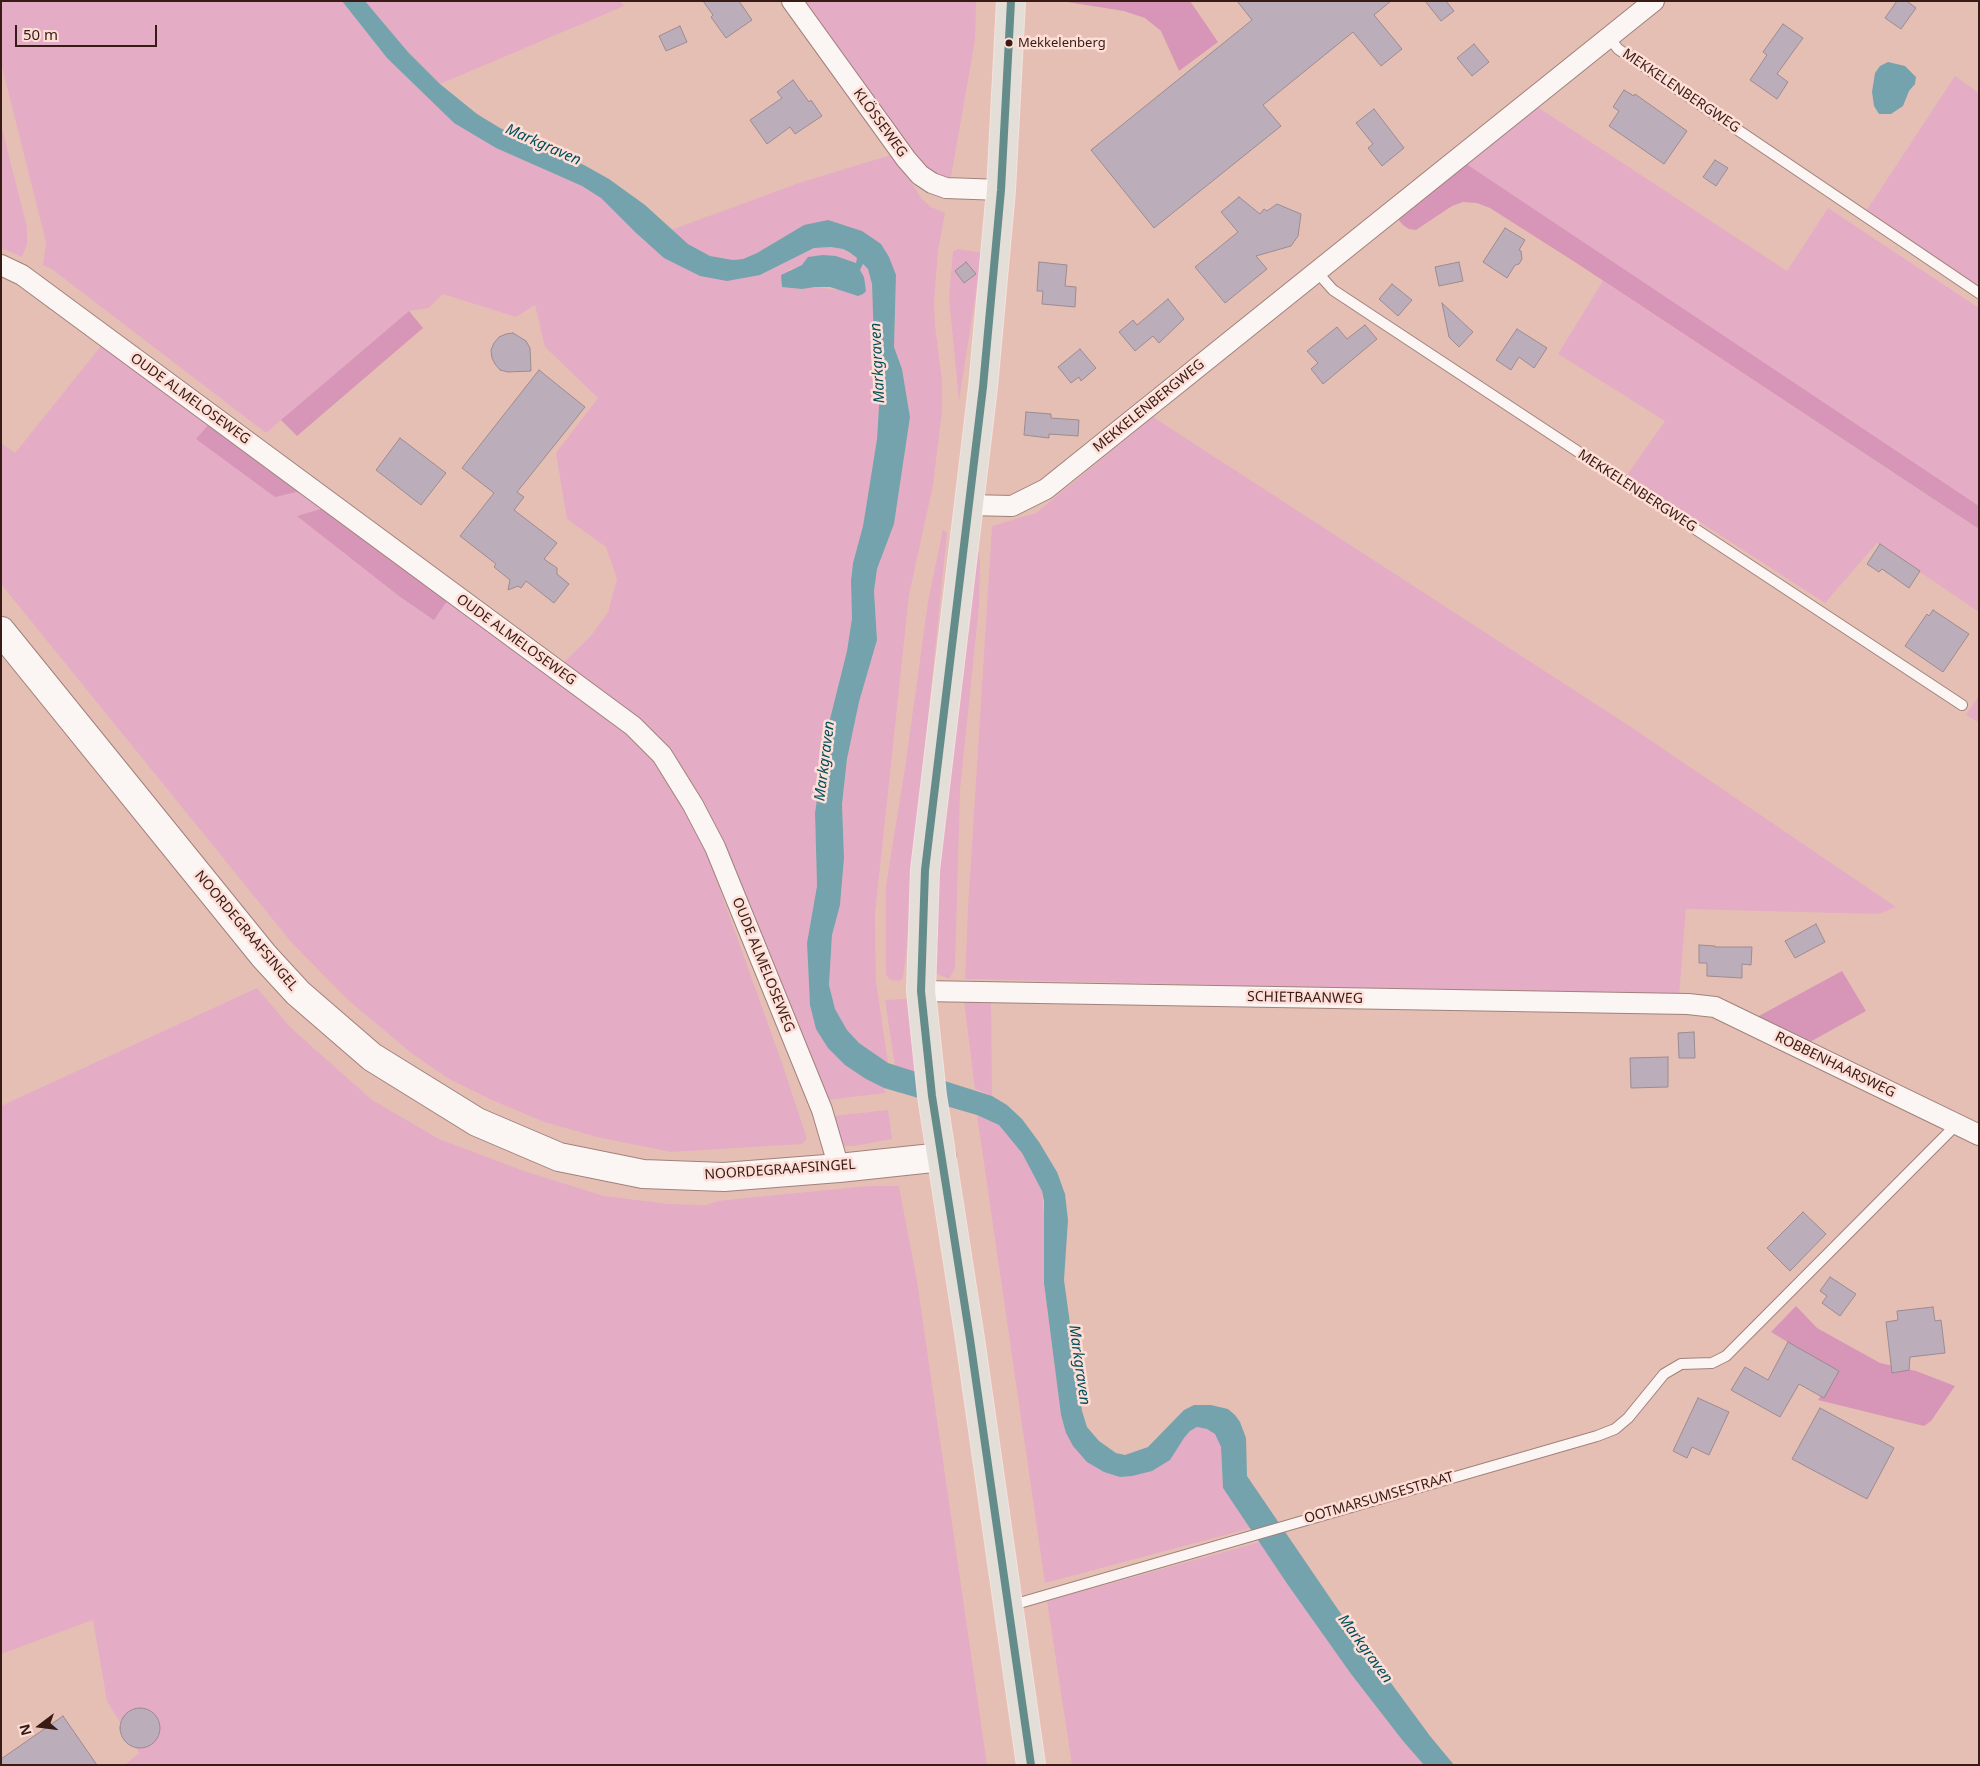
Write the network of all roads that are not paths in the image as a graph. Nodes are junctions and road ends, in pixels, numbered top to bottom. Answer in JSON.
{"nodes":[{"id":1,"x":792,"y":1,"type":"edge"},
{"id":2,"x":1011,"y":1,"type":"edge"},
{"id":3,"x":1654,"y":1,"type":"edge"},
{"id":4,"x":1609,"y":37,"type":"junction"},
{"id":5,"x":1002,"y":190,"type":"junction"},
{"id":6,"x":1,"y":265,"type":"edge"},
{"id":7,"x":1316,"y":272,"type":"junction"},
{"id":8,"x":1979,"y":293,"type":"edge"},
{"id":9,"x":967,"y":505,"type":"junction"},
{"id":10,"x":1,"y":631,"type":"edge"},
{"id":11,"x":1962,"y":705,"type":"dead end"},
{"id":12,"x":921,"y":992,"type":"junction"},
{"id":13,"x":1688,"y":1004,"type":"joint"},
{"id":14,"x":1957,"y":1124,"type":"junction"},
{"id":15,"x":1979,"y":1135,"type":"edge"},
{"id":16,"x":942,"y":1157,"type":"junction"},
{"id":17,"x":839,"y":1168,"type":"junction"},
{"id":18,"x":1008,"y":1606,"type":"junction"},
{"id":19,"x":1031,"y":1765,"type":"edge"}],
"edges":[{"from":1,"to":5,"type":"street","name":"KLÖSSEWEG"},
{"from":2,"to":5,"type":"main road"},
{"from":3,"to":4,"type":"street","name":"MEKKELENBERGWEG"},
{"from":4,"to":7,"type":"street","name":"MEKKELENBERGWEG"},
{"from":4,"to":8,"type":"lane","name":"MEKKELENBERGWEG"},
{"from":5,"to":9,"type":"main road"},
{"from":6,"to":17,"type":"street","name":"OUDE ALMELOSEWEG"},
{"from":7,"to":9,"type":"street","name":"MEKKELENBERGWEG"},
{"from":7,"to":11,"type":"lane","name":"MEKKELENBERGWEG"},
{"from":9,"to":12,"type":"main road"},
{"from":10,"to":17,"type":"main road","name":"NOORDEGRAAFSINGEL"},
{"from":12,"to":13,"type":"street","name":"SCHIETBAANWEG"},
{"from":12,"to":16,"type":"main road"},
{"from":13,"to":14,"type":"street","name":"ROBBENHAARSWEG"},
{"from":14,"to":15,"type":"street","name":"ROBBENHAARSWEG"},
{"from":14,"to":18,"type":"lane","name":"OOTMARSUMSESTRAAT"},
{"from":16,"to":17,"type":"main road","name":"NOORDEGRAAFSINGEL"},
{"from":16,"to":18,"type":"main road"},
{"from":18,"to":19,"type":"main road"}]}
